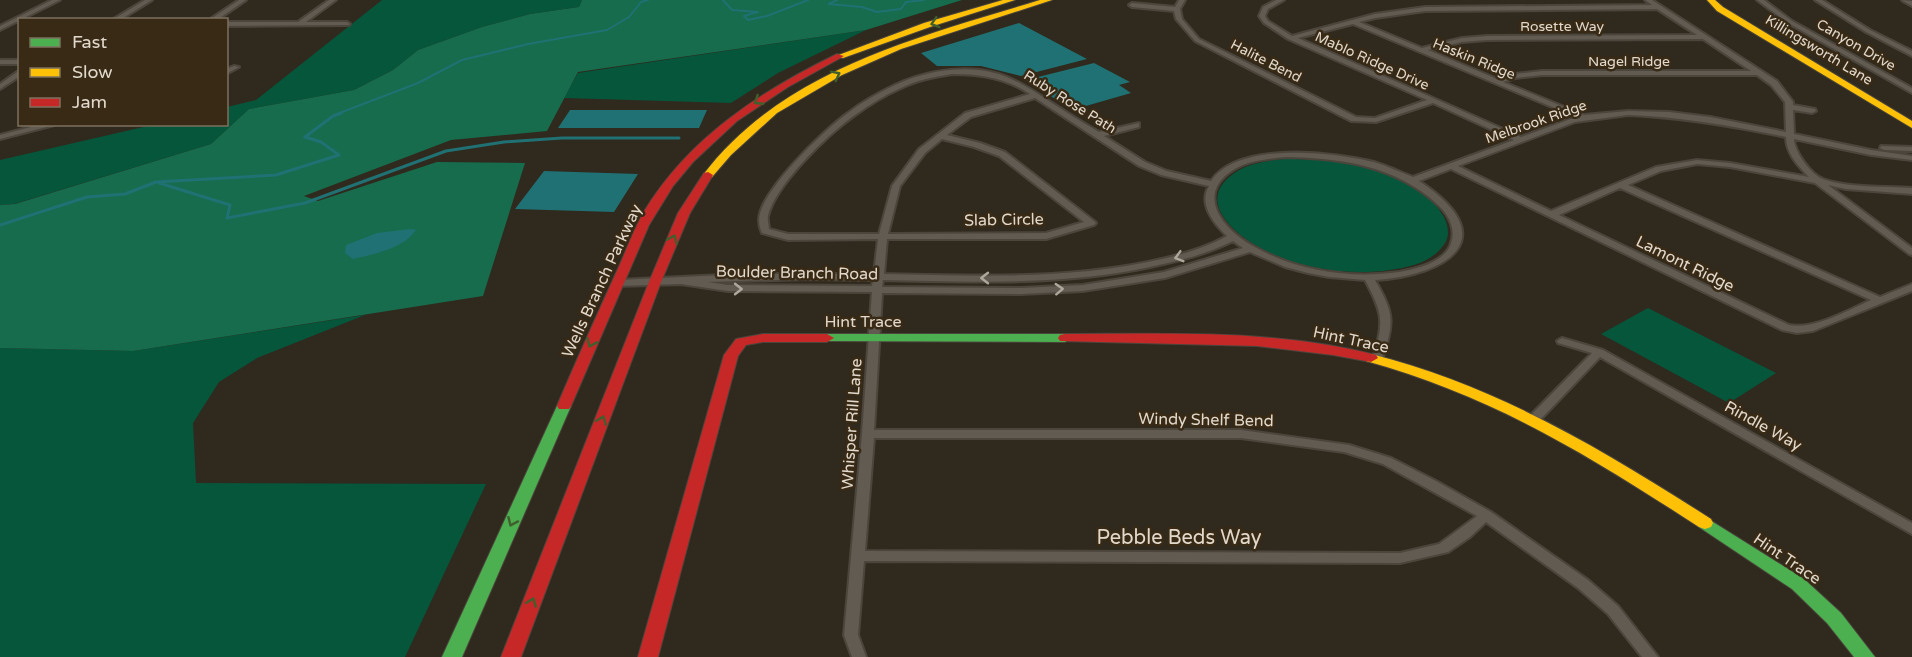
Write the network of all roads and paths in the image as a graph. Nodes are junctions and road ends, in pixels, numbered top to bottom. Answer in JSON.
{"nodes":[{"id":1,"x":57,"y":0,"type":"edge"},
{"id":2,"x":149,"y":0,"type":"edge"},
{"id":3,"x":243,"y":0,"type":"edge"},
{"id":4,"x":333,"y":0,"type":"edge"},
{"id":5,"x":1011,"y":0,"type":"edge"},
{"id":6,"x":1048,"y":0,"type":"edge"},
{"id":7,"x":1182,"y":0,"type":"edge"},
{"id":8,"x":1281,"y":0,"type":"edge"},
{"id":9,"x":1648,"y":0,"type":"edge"},
{"id":10,"x":1711,"y":0,"type":"edge"},
{"id":11,"x":1760,"y":0,"type":"edge"},
{"id":12,"x":1818,"y":0,"type":"edge"},
{"id":13,"x":1905,"y":0,"type":"edge"},
{"id":14,"x":1912,"y":4,"type":"edge"},
{"id":15,"x":1132,"y":5,"type":"dead end"},
{"id":16,"x":1659,"y":7,"type":"junction"},
{"id":17,"x":1177,"y":9,"type":"junction"},
{"id":18,"x":21,"y":18,"type":"edge"},
{"id":19,"x":118,"y":18,"type":"edge"},
{"id":20,"x":215,"y":18,"type":"edge"},
{"id":21,"x":18,"y":20,"type":"edge"},
{"id":22,"x":1354,"y":22,"type":"junction"},
{"id":23,"x":9,"y":24,"type":"junction"},
{"id":24,"x":18,"y":24,"type":"edge"},
{"id":25,"x":228,"y":24,"type":"edge"},
{"id":26,"x":299,"y":24,"type":"junction"},
{"id":27,"x":347,"y":24,"type":"dead end"},
{"id":28,"x":0,"y":26,"type":"edge"},
{"id":29,"x":1705,"y":37,"type":"junction"},
{"id":30,"x":1290,"y":38,"type":"junction"},
{"id":31,"x":1421,"y":50,"type":"junction"},
{"id":32,"x":1912,"y":54,"type":"edge"},
{"id":33,"x":0,"y":62,"type":"edge"},
{"id":34,"x":18,"y":62,"type":"edge"},
{"id":35,"x":228,"y":67,"type":"edge"},
{"id":36,"x":228,"y":71,"type":"edge"},
{"id":37,"x":1761,"y":73,"type":"junction"},
{"id":38,"x":18,"y":74,"type":"edge"},
{"id":39,"x":1497,"y":81,"type":"junction"},
{"id":40,"x":0,"y":87,"type":"edge"},
{"id":41,"x":1912,"y":91,"type":"edge"},
{"id":42,"x":1036,"y":95,"type":"junction"},
{"id":43,"x":1432,"y":101,"type":"junction"},
{"id":44,"x":1790,"y":107,"type":"junction"},
{"id":45,"x":1812,"y":111,"type":"dead end"},
{"id":46,"x":1584,"y":117,"type":"junction"},
{"id":47,"x":1136,"y":125,"type":"dead end"},
{"id":48,"x":1912,"y":125,"type":"edge"},
{"id":49,"x":46,"y":126,"type":"edge"},
{"id":50,"x":1098,"y":135,"type":"junction"},
{"id":51,"x":1789,"y":135,"type":"junction"},
{"id":52,"x":940,"y":136,"type":"junction"},
{"id":53,"x":0,"y":137,"type":"edge"},
{"id":54,"x":1522,"y":140,"type":"junction"},
{"id":55,"x":1815,"y":140,"type":"junction"},
{"id":56,"x":1901,"y":149,"type":"junction"},
{"id":57,"x":1912,"y":149,"type":"edge"},
{"id":58,"x":1912,"y":157,"type":"edge"},
{"id":59,"x":1450,"y":166,"type":"junction"},
{"id":60,"x":1411,"y":181,"type":"junction"},
{"id":61,"x":1819,"y":182,"type":"junction"},
{"id":62,"x":1213,"y":184,"type":"junction"},
{"id":63,"x":1620,"y":185,"type":"junction"},
{"id":64,"x":1912,"y":191,"type":"edge"},
{"id":65,"x":1550,"y":215,"type":"junction"},
{"id":66,"x":882,"y":236,"type":"junction"},
{"id":67,"x":1233,"y":237,"type":"junction"},
{"id":68,"x":1763,"y":238,"type":"dead end"},
{"id":69,"x":1752,"y":244,"type":"junction"},
{"id":70,"x":1251,"y":249,"type":"junction"},
{"id":71,"x":1912,"y":252,"type":"edge"},
{"id":72,"x":878,"y":277,"type":"junction"},
{"id":73,"x":1368,"y":277,"type":"junction"},
{"id":74,"x":681,"y":281,"type":"junction"},
{"id":75,"x":655,"y":282,"type":"junction"},
{"id":76,"x":618,"y":283,"type":"junction"},
{"id":77,"x":1912,"y":287,"type":"edge"},
{"id":78,"x":877,"y":290,"type":"junction"},
{"id":79,"x":1880,"y":300,"type":"junction"},
{"id":80,"x":874,"y":339,"type":"junction"},
{"id":81,"x":1562,"y":341,"type":"dead end"},
{"id":82,"x":1599,"y":352,"type":"junction"},
{"id":83,"x":1377,"y":360,"type":"junction"},
{"id":84,"x":1533,"y":420,"type":"junction"},
{"id":85,"x":868,"y":434,"type":"junction"},
{"id":86,"x":1486,"y":515,"type":"junction"},
{"id":87,"x":1912,"y":529,"type":"edge"},
{"id":88,"x":859,"y":556,"type":"junction"},
{"id":89,"x":452,"y":657,"type":"edge"},
{"id":90,"x":511,"y":657,"type":"edge"},
{"id":91,"x":648,"y":657,"type":"edge"},
{"id":92,"x":860,"y":657,"type":"edge"},
{"id":93,"x":1651,"y":657,"type":"edge"},
{"id":94,"x":1865,"y":657,"type":"edge"}],
"edges":[{"from":1,"to":18,"type":"street"},
{"from":2,"to":19,"type":"street"},
{"from":3,"to":20,"type":"street"},
{"from":4,"to":26,"type":"street"},
{"from":5,"to":76,"type":"street","name":"Wells Branch Parkway","one_way":true},
{"from":75,"to":6,"type":"street","one_way":true},
{"from":7,"to":17,"type":"street"},
{"from":8,"to":30,"type":"street","name":"Mablo Ridge Drive"},
{"from":9,"to":16,"type":"street"},
{"from":10,"to":48,"type":"street","name":"Killingsworth Lane"},
{"from":11,"to":41,"type":"street","name":"Canyon Drive"},
{"from":12,"to":32,"type":"street"},
{"from":13,"to":14,"type":"street"},
{"from":15,"to":17,"type":"street"},
{"from":16,"to":22,"type":"street"},
{"from":16,"to":29,"type":"street"},
{"from":17,"to":43,"type":"street","name":"Halite Bend"},
{"from":21,"to":23,"type":"street"},
{"from":22,"to":30,"type":"street"},
{"from":22,"to":31,"type":"street","name":"Haskin Ridge"},
{"from":23,"to":24,"type":"street"},
{"from":23,"to":28,"type":"street"},
{"from":25,"to":26,"type":"street"},
{"from":26,"to":27,"type":"street"},
{"from":29,"to":31,"type":"street","name":"Rosette Way"},
{"from":29,"to":37,"type":"street"},
{"from":30,"to":43,"type":"street","name":"Mablo Ridge Drive"},
{"from":31,"to":39,"type":"street","name":"Haskin Ridge"},
{"from":33,"to":34,"type":"street"},
{"from":35,"to":36,"type":"street"},
{"from":37,"to":39,"type":"street","name":"Nagel Ridge"},
{"from":37,"to":44,"type":"street"},
{"from":38,"to":40,"type":"street"},
{"from":39,"to":46,"type":"street","name":"Haskin Ridge"},
{"from":42,"to":50,"type":"street","name":"Ruby Rose Path"},
{"from":42,"to":52,"type":"street","name":"Whisper Rill Lane"},
{"from":42,"to":66,"type":"street","name":"Ruby Rose Path"},
{"from":43,"to":54,"type":"street","name":"Mablo Ridge Drive"},
{"from":44,"to":45,"type":"street"},
{"from":44,"to":51,"type":"street"},
{"from":46,"to":51,"type":"street","name":"Melbrook Ridge"},
{"from":46,"to":54,"type":"street","name":"Melbrook Ridge"},
{"from":47,"to":50,"type":"street"},
{"from":49,"to":53,"type":"street"},
{"from":50,"to":62,"type":"street","name":"Ruby Rose Path"},
{"from":51,"to":55,"type":"street","name":"Melbrook Ridge"},
{"from":51,"to":61,"type":"street"},
{"from":52,"to":66,"type":"street","name":"Whisper Rill Lane"},
{"from":52,"to":66,"type":"street","name":"Slab Circle"},
{"from":54,"to":59,"type":"street","name":"Melbrook Ridge"},
{"from":55,"to":56,"type":"street","name":"Melbrook Ridge"},
{"from":55,"to":58,"type":"street","name":"Melbrook Ridge"},
{"from":56,"to":57,"type":"street","name":"Melbrook Ridge"},
{"from":56,"to":58,"type":"street"},
{"from":59,"to":60,"type":"street","name":"Melbrook Ridge"},
{"from":59,"to":65,"type":"street","name":"Lamont Ridge"},
{"from":60,"to":62,"type":"street"},
{"from":60,"to":73,"type":"street"},
{"from":61,"to":63,"type":"street"},
{"from":61,"to":64,"type":"street"},
{"from":61,"to":71,"type":"street"},
{"from":62,"to":67,"type":"street"},
{"from":63,"to":65,"type":"street"},
{"from":63,"to":69,"type":"street"},
{"from":65,"to":79,"type":"street","name":"Lamont Ridge"},
{"from":66,"to":72,"type":"street","name":"Whisper Rill Lane"},
{"from":67,"to":70,"type":"street"},
{"from":67,"to":72,"type":"street","name":"Boulder Branch Road","one_way":true},
{"from":68,"to":69,"type":"street"},
{"from":69,"to":79,"type":"street"},
{"from":70,"to":73,"type":"street"},
{"from":78,"to":70,"type":"street","name":"Boulder Branch Road","one_way":true},
{"from":72,"to":74,"type":"street","name":"Boulder Branch Road"},
{"from":72,"to":78,"type":"street","name":"Whisper Rill Lane"},
{"from":73,"to":83,"type":"street"},
{"from":74,"to":75,"type":"street"},
{"from":74,"to":78,"type":"street","name":"Boulder Branch Road","one_way":true},
{"from":75,"to":76,"type":"street"},
{"from":90,"to":75,"type":"street","one_way":true},
{"from":76,"to":89,"type":"street","name":"Wells Branch Parkway","one_way":true},
{"from":77,"to":79,"type":"street","name":"Lamont Ridge"},
{"from":78,"to":80,"type":"street","name":"Whisper Rill Lane"},
{"from":80,"to":83,"type":"street","name":"Hint Trace"},
{"from":80,"to":85,"type":"street","name":"Whisper Rill Lane"},
{"from":80,"to":91,"type":"street","name":"Hint Trace"},
{"from":81,"to":82,"type":"street","name":"Rindle Way"},
{"from":82,"to":84,"type":"street"},
{"from":82,"to":87,"type":"street","name":"Rindle Way"},
{"from":83,"to":84,"type":"street","name":"Hint Trace"},
{"from":84,"to":94,"type":"street","name":"Hint Trace"},
{"from":85,"to":86,"type":"street","name":"Windy Shelf Bend"},
{"from":85,"to":88,"type":"street","name":"Whisper Rill Lane"},
{"from":86,"to":88,"type":"street","name":"Pebble Beds Way"},
{"from":86,"to":93,"type":"street","name":"Windy Shelf Bend"},
{"from":88,"to":92,"type":"street","name":"Whisper Rill Lane"}]}
